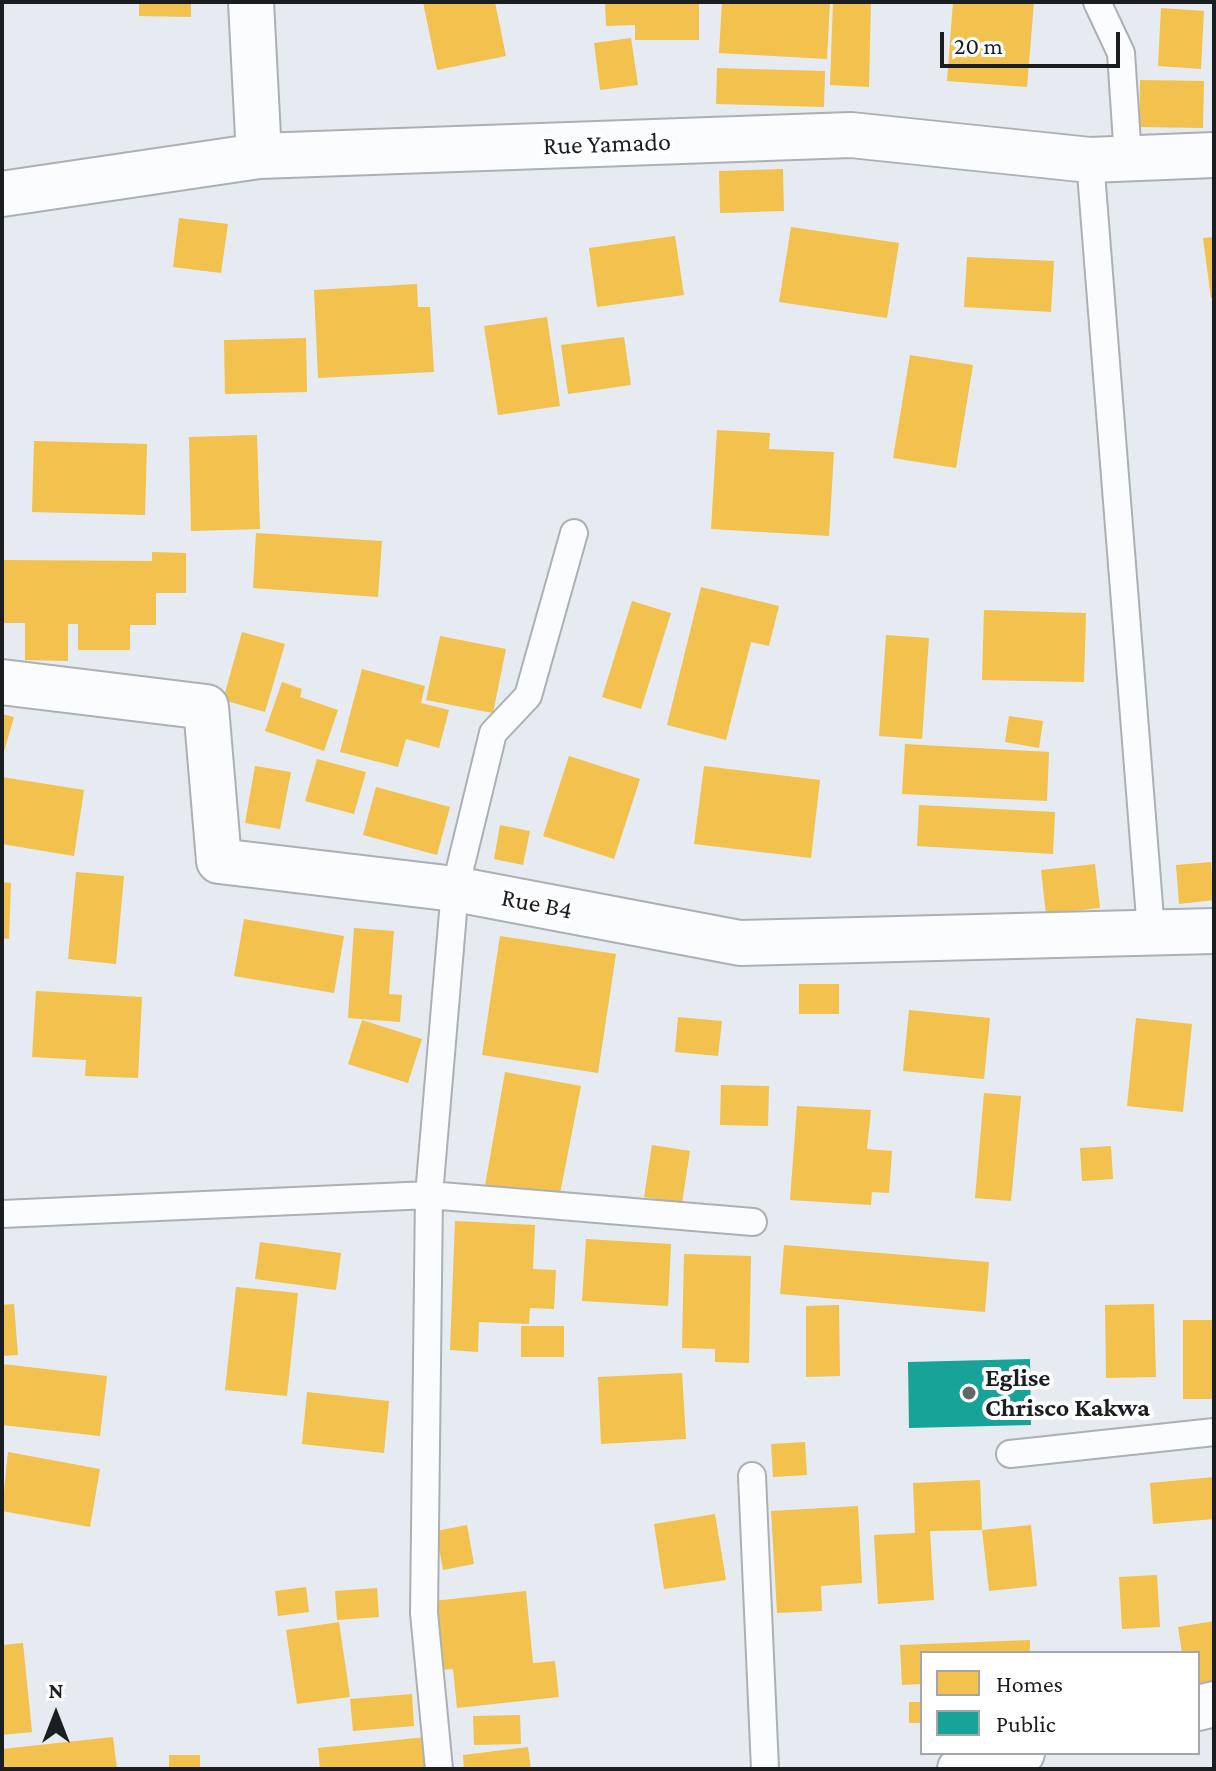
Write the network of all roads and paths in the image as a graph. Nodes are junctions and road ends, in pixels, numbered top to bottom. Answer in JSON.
{"nodes":[{"id":1,"x":251,"y":2,"type":"edge"},
{"id":2,"x":1097,"y":2,"type":"edge"},
{"id":3,"x":1214,"y":155,"type":"edge"},
{"id":4,"x":259,"y":156,"type":"junction"},
{"id":5,"x":1109,"y":159,"type":"junction"},
{"id":6,"x":2,"y":194,"type":"edge"},
{"id":7,"x":574,"y":533,"type":"dead end"},
{"id":8,"x":2,"y":682,"type":"edge"},
{"id":9,"x":455,"y":889,"type":"junction"},
{"id":10,"x":1151,"y":931,"type":"junction"},
{"id":11,"x":1214,"y":931,"type":"edge"},
{"id":12,"x":429,"y":1195,"type":"junction"},
{"id":13,"x":2,"y":1214,"type":"edge"},
{"id":14,"x":753,"y":1222,"type":"dead end"},
{"id":15,"x":1214,"y":1432,"type":"edge"},
{"id":16,"x":1010,"y":1454,"type":"dead end"},
{"id":17,"x":752,"y":1476,"type":"dead end"},
{"id":18,"x":1014,"y":1755,"type":"edge"},
{"id":19,"x":439,"y":1769,"type":"edge"},
{"id":20,"x":765,"y":1769,"type":"edge"},
{"id":21,"x":960,"y":1769,"type":"edge"}],
"edges":[{"from":1,"to":4,"type":"street"},
{"from":2,"to":5,"type":"lane"},
{"from":3,"to":5,"type":"street","name":"Rue Yamado"},
{"from":4,"to":5,"type":"street","name":"Rue Yamado"},
{"from":4,"to":6,"type":"street","name":"Rue Yamado"},
{"from":5,"to":10,"type":"lane"},
{"from":7,"to":9,"type":"lane"},
{"from":8,"to":9,"type":"street","name":"Rue B4"},
{"from":9,"to":10,"type":"street","name":"Rue B4"},
{"from":9,"to":12,"type":"lane"},
{"from":10,"to":11,"type":"street","name":"Rue B4"},
{"from":12,"to":13,"type":"lane"},
{"from":12,"to":14,"type":"lane"},
{"from":12,"to":19,"type":"lane"},
{"from":15,"to":16,"type":"lane"},
{"from":17,"to":20,"type":"lane"},
{"from":18,"to":21,"type":"street"}]}
